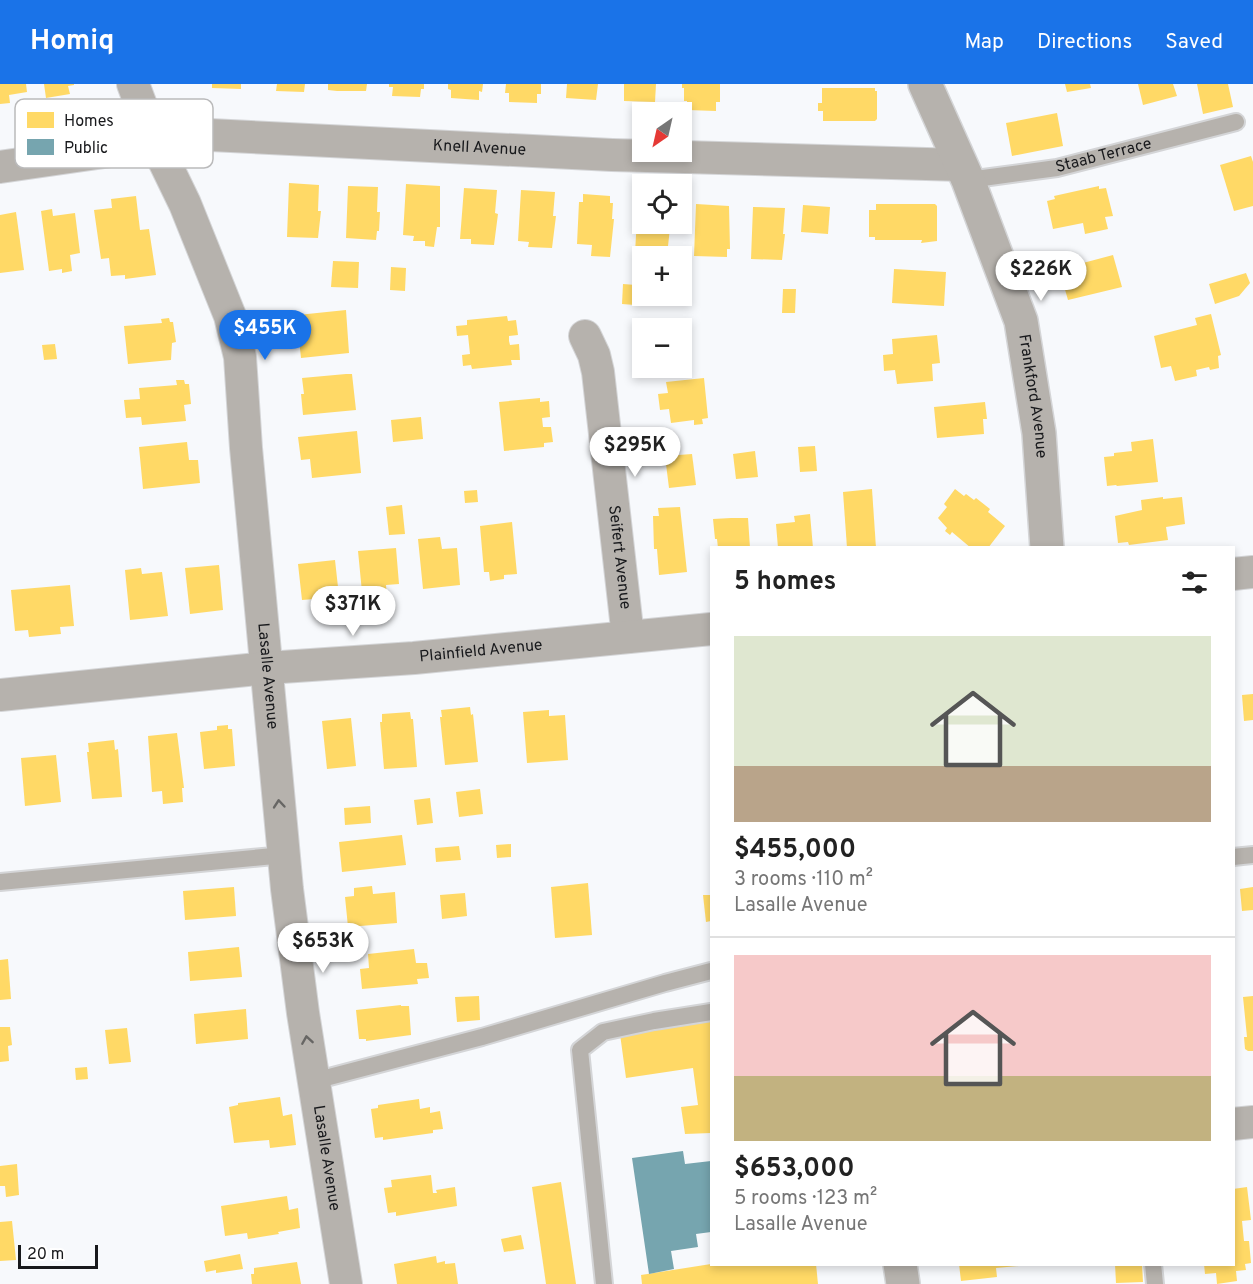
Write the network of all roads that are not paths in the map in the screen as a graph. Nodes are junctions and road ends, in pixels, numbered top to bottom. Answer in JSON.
{"nodes":[{"id":1,"x":133,"y":84,"type":"edge"},
{"id":2,"x":925,"y":84,"type":"edge"},
{"id":3,"x":139,"y":99,"type":"edge"},
{"id":4,"x":1236,"y":122,"type":"dead end"},
{"id":5,"x":213,"y":135,"type":"edge"},
{"id":6,"x":15,"y":165,"type":"edge"},
{"id":7,"x":0,"y":167,"type":"edge"},
{"id":8,"x":168,"y":168,"type":"edge"},
{"id":9,"x":965,"y":172,"type":"junction"},
{"id":10,"x":585,"y":336,"type":"dead end"},
{"id":11,"x":1047,"y":546,"type":"edge"},
{"id":12,"x":1253,"y":572,"type":"edge"},
{"id":13,"x":1235,"y":574,"type":"edge"},
{"id":14,"x":710,"y":629,"type":"edge"},
{"id":15,"x":628,"y":637,"type":"junction"},
{"id":16,"x":267,"y":668,"type":"junction"},
{"id":17,"x":0,"y":695,"type":"edge"},
{"id":18,"x":284,"y":855,"type":"junction"},
{"id":19,"x":1253,"y":855,"type":"edge"},
{"id":20,"x":1235,"y":857,"type":"edge"},
{"id":21,"x":0,"y":882,"type":"edge"},
{"id":22,"x":710,"y":971,"type":"edge"},
{"id":23,"x":710,"y":1012,"type":"edge"},
{"id":24,"x":314,"y":1081,"type":"junction"},
{"id":25,"x":1253,"y":1122,"type":"edge"},
{"id":26,"x":1235,"y":1124,"type":"edge"},
{"id":27,"x":900,"y":1266,"type":"edge"},
{"id":28,"x":1153,"y":1266,"type":"edge"},
{"id":29,"x":346,"y":1284,"type":"edge"},
{"id":30,"x":604,"y":1284,"type":"edge"},
{"id":31,"x":903,"y":1284,"type":"edge"},
{"id":32,"x":1155,"y":1284,"type":"edge"}],
"edges":[{"from":1,"to":3,"type":"street","name":"Lasalle Avenue"},
{"from":2,"to":9,"type":"street","name":"Frankford Avenue"},
{"from":4,"to":9,"type":"lane","name":"Staab Terrace"},
{"from":5,"to":9,"type":"street","name":"Knell Avenue"},
{"from":6,"to":7,"type":"street","name":"Knell Avenue"},
{"from":8,"to":16,"type":"street","name":"Lasalle Avenue"},
{"from":9,"to":11,"type":"street","name":"Frankford Avenue"},
{"from":10,"to":15,"type":"street","name":"Seifert Avenue"},
{"from":12,"to":13,"type":"street"},
{"from":14,"to":15,"type":"street","name":"Plainfield Avenue"},
{"from":15,"to":16,"type":"street","name":"Plainfield Avenue"},
{"from":16,"to":17,"type":"street","name":"Plainfield Avenue"},
{"from":18,"to":16,"type":"street","name":"Lasalle Avenue","one_way":true},
{"from":18,"to":21,"type":"lane"},
{"from":24,"to":18,"type":"street","name":"Lasalle Avenue","one_way":true},
{"from":19,"to":20,"type":"lane"},
{"from":22,"to":24,"type":"lane"},
{"from":23,"to":30,"type":"lane"},
{"from":24,"to":29,"type":"street","name":"Lasalle Avenue"},
{"from":25,"to":26,"type":"street"},
{"from":27,"to":31,"type":"street"},
{"from":28,"to":32,"type":"lane"}]}
